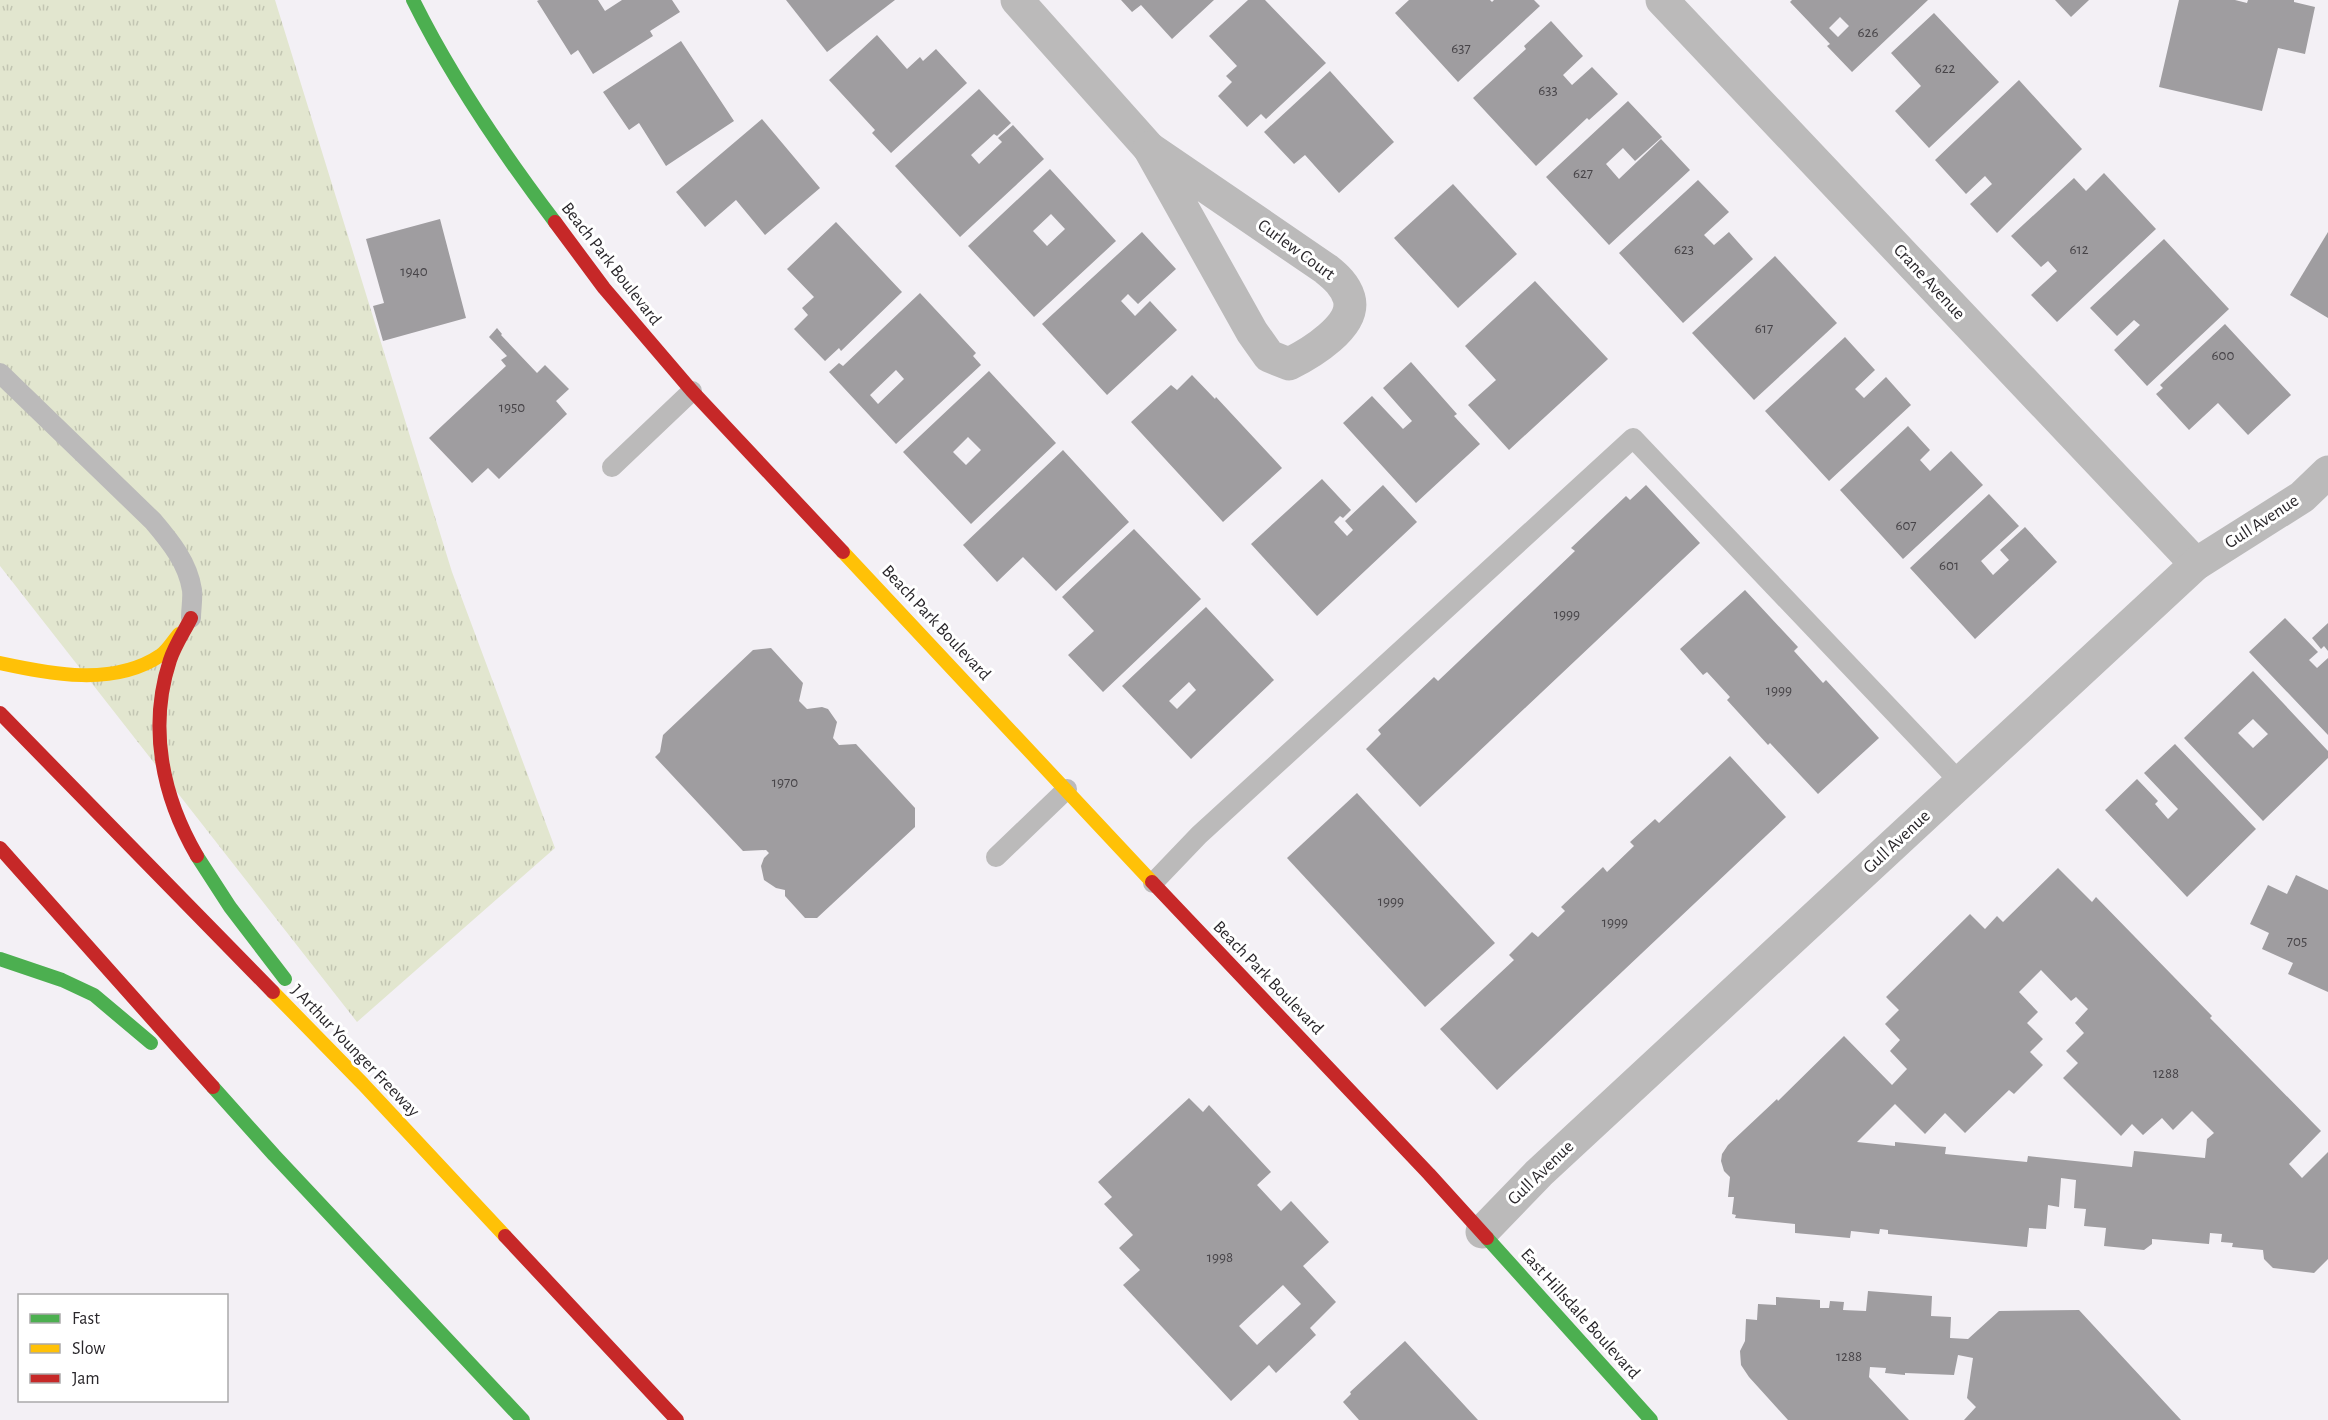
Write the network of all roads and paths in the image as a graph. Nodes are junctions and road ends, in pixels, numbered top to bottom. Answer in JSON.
{"nodes":[{"id":1,"x":412,"y":0,"type":"edge"},
{"id":2,"x":1017,"y":0,"type":"edge"},
{"id":3,"x":1662,"y":0,"type":"edge"},
{"id":4,"x":1149,"y":148,"type":"junction"},
{"id":5,"x":0,"y":373,"type":"edge"},
{"id":6,"x":692,"y":391,"type":"junction"},
{"id":7,"x":612,"y":466,"type":"dead end"},
{"id":8,"x":2328,"y":472,"type":"edge"},
{"id":9,"x":2196,"y":564,"type":"junction"},
{"id":10,"x":191,"y":618,"type":"junction"},
{"id":11,"x":0,"y":663,"type":"edge"},
{"id":12,"x":0,"y":713,"type":"edge"},
{"id":13,"x":1961,"y":783,"type":"junction"},
{"id":14,"x":1067,"y":789,"type":"junction"},
{"id":15,"x":0,"y":848,"type":"edge"},
{"id":16,"x":996,"y":856,"type":"dead end"},
{"id":17,"x":1153,"y":883,"type":"junction"},
{"id":18,"x":0,"y":959,"type":"edge"},
{"id":19,"x":159,"y":1051,"type":"dead end"},
{"id":20,"x":177,"y":1067,"type":"dead end"},
{"id":21,"x":363,"y":1084,"type":"junction"},
{"id":22,"x":274,"y":1155,"type":"junction"},
{"id":23,"x":1482,"y":1232,"type":"junction"},
{"id":24,"x":523,"y":1420,"type":"edge"},
{"id":25,"x":676,"y":1420,"type":"edge"},
{"id":26,"x":1651,"y":1420,"type":"edge"}],
"edges":[{"from":1,"to":6,"type":"main road","name":"Beach Park Boulevard"},
{"from":2,"to":4,"type":"street","name":"Curlew Court"},
{"from":3,"to":9,"type":"street","name":"Crane Avenue"},
{"from":4,"to":4,"type":"street","name":"Curlew Court"},
{"from":5,"to":10,"type":"lane"},
{"from":6,"to":7,"type":"lane"},
{"from":6,"to":14,"type":"main road","name":"Beach Park Boulevard"},
{"from":8,"to":9,"type":"street","name":"Gull Avenue"},
{"from":9,"to":13,"type":"street","name":"Gull Avenue"},
{"from":10,"to":11,"type":"main road"},
{"from":10,"to":21,"type":"main road"},
{"from":12,"to":21,"type":"main road","name":"J Arthur Younger Freeway"},
{"from":13,"to":17,"type":"lane"},
{"from":13,"to":23,"type":"street","name":"Gull Avenue"},
{"from":14,"to":16,"type":"lane"},
{"from":14,"to":17,"type":"main road","name":"Beach Park Boulevard"},
{"from":15,"to":22,"type":"main road"},
{"from":17,"to":23,"type":"main road","name":"Beach Park Boulevard"},
{"from":18,"to":19,"type":"main road"},
{"from":20,"to":22,"type":"main road"},
{"from":21,"to":25,"type":"main road","name":"J Arthur Younger Freeway"},
{"from":22,"to":24,"type":"main road"},
{"from":23,"to":26,"type":"main road","name":"East Hillsdale Boulevard"}]}
